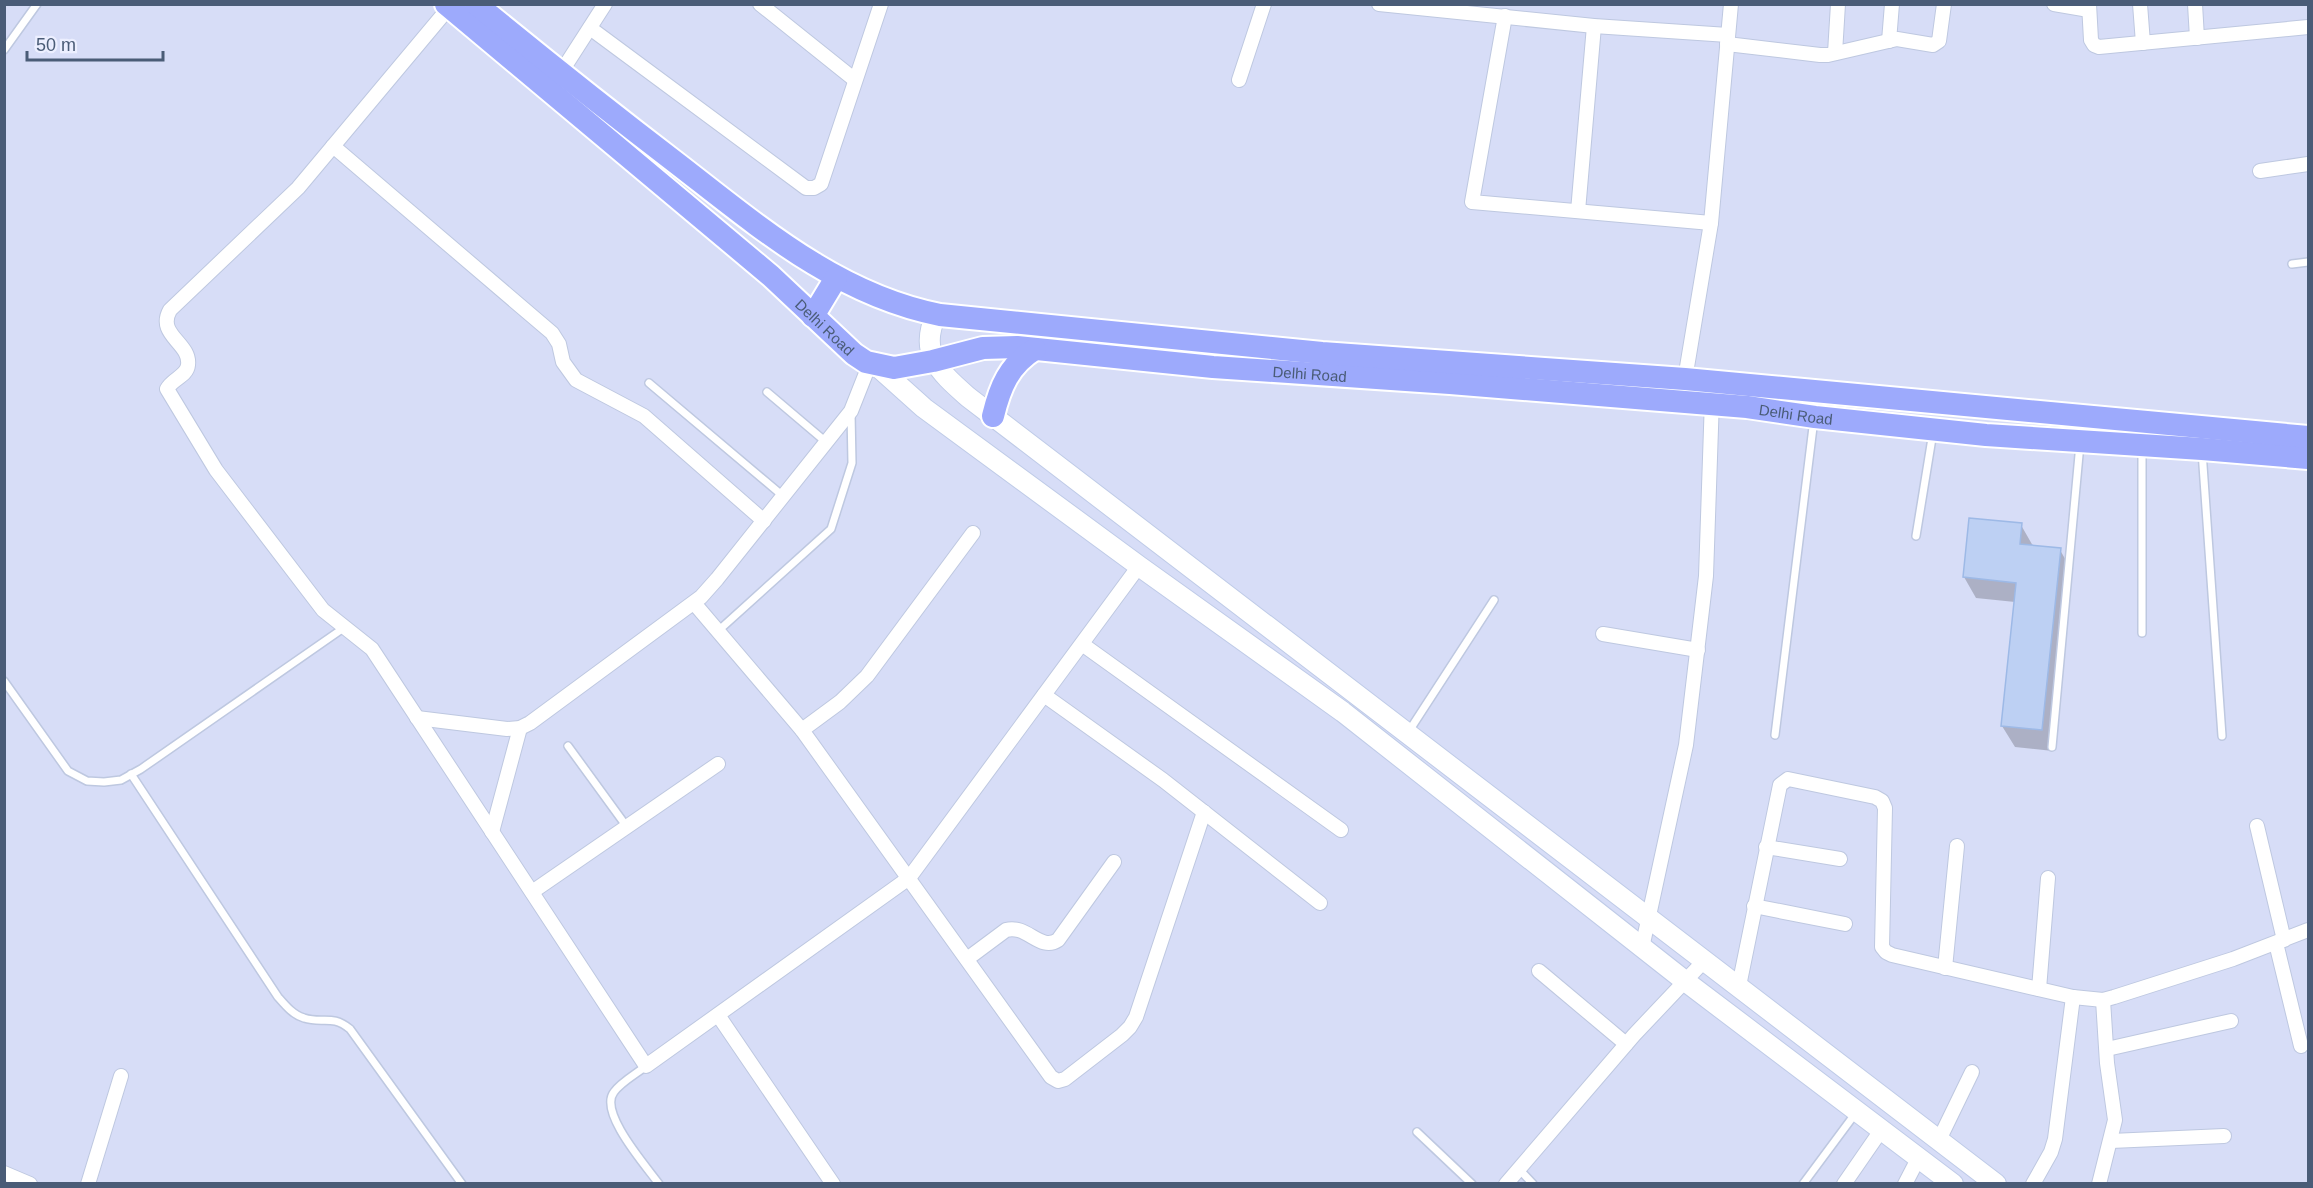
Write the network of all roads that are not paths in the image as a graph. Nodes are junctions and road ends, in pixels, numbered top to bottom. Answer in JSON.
{"nodes":[{"id":1,"x":37,"y":4,"type":"edge"},
{"id":2,"x":476,"y":4,"type":"edge"},
{"id":3,"x":605,"y":4,"type":"edge"},
{"id":4,"x":760,"y":4,"type":"edge"},
{"id":5,"x":881,"y":4,"type":"edge"},
{"id":6,"x":1264,"y":4,"type":"edge"},
{"id":7,"x":1379,"y":4,"type":"edge"},
{"id":8,"x":1731,"y":4,"type":"edge"},
{"id":9,"x":1838,"y":4,"type":"edge"},
{"id":10,"x":1892,"y":4,"type":"edge"},
{"id":11,"x":1944,"y":4,"type":"edge"},
{"id":12,"x":2054,"y":4,"type":"edge"},
{"id":13,"x":2140,"y":4,"type":"edge"},
{"id":14,"x":2195,"y":4,"type":"edge"},
{"id":15,"x":449,"y":6,"type":"edge"},
{"id":16,"x":2089,"y":7,"type":"edge"},
{"id":17,"x":1505,"y":16,"type":"junction"},
{"id":18,"x":1594,"y":26,"type":"junction"},
{"id":19,"x":2308,"y":27,"type":"edge"},
{"id":20,"x":590,"y":28,"type":"junction"},
{"id":21,"x":2197,"y":38,"type":"junction"},
{"id":22,"x":1728,"y":39,"type":"junction"},
{"id":23,"x":1889,"y":41,"type":"junction"},
{"id":24,"x":2143,"y":43,"type":"junction"},
{"id":25,"x":4,"y":50,"type":"edge"},
{"id":26,"x":1835,"y":53,"type":"junction"},
{"id":27,"x":560,"y":74,"type":"junction"},
{"id":28,"x":855,"y":80,"type":"junction"},
{"id":29,"x":1239,"y":80,"type":"dead end"},
{"id":30,"x":333,"y":146,"type":"junction"},
{"id":31,"x":2308,"y":164,"type":"edge"},
{"id":32,"x":2260,"y":171,"type":"dead end"},
{"id":33,"x":1578,"y":211,"type":"junction"},
{"id":34,"x":1711,"y":223,"type":"junction"},
{"id":35,"x":2308,"y":262,"type":"edge"},
{"id":36,"x":2292,"y":264,"type":"dead end"},
{"id":37,"x":836,"y":278,"type":"junction"},
{"id":38,"x":936,"y":315,"type":"junction"},
{"id":39,"x":813,"y":316,"type":"junction"},
{"id":40,"x":1035,"y":349,"type":"junction"},
{"id":41,"x":933,"y":361,"type":"junction"},
{"id":42,"x":873,"y":364,"type":"junction"},
{"id":43,"x":1684,"y":379,"type":"junction"},
{"id":44,"x":1711,"y":382,"type":"junction"},
{"id":45,"x":649,"y":383,"type":"dead end"},
{"id":46,"x":767,"y":392,"type":"dead end"},
{"id":47,"x":1684,"y":402,"type":"junction"},
{"id":48,"x":1712,"y":405,"type":"junction"},
{"id":49,"x":851,"y":411,"type":"junction"},
{"id":50,"x":993,"y":416,"type":"junction"},
{"id":51,"x":1815,"y":417,"type":"junction"},
{"id":52,"x":1933,"y":430,"type":"junction"},
{"id":53,"x":2308,"y":437,"type":"edge"},
{"id":54,"x":2080,"y":441,"type":"junction"},
{"id":55,"x":826,"y":442,"type":"junction"},
{"id":56,"x":2142,"y":445,"type":"junction"},
{"id":57,"x":2202,"y":449,"type":"junction"},
{"id":58,"x":2308,"y":458,"type":"edge"},
{"id":59,"x":783,"y":496,"type":"junction"},
{"id":60,"x":764,"y":521,"type":"junction"},
{"id":61,"x":973,"y":533,"type":"dead end"},
{"id":62,"x":1916,"y":536,"type":"dead end"},
{"id":63,"x":1139,"y":566,"type":"junction"},
{"id":64,"x":1494,"y":600,"type":"dead end"},
{"id":65,"x":694,"y":603,"type":"junction"},
{"id":66,"x":345,"y":627,"type":"junction"},
{"id":67,"x":718,"y":631,"type":"junction"},
{"id":68,"x":2142,"y":633,"type":"dead end"},
{"id":69,"x":1603,"y":634,"type":"dead end"},
{"id":70,"x":1082,"y":644,"type":"junction"},
{"id":71,"x":1698,"y":650,"type":"junction"},
{"id":72,"x":4,"y":681,"type":"edge"},
{"id":73,"x":7,"y":691,"type":"edge"},
{"id":74,"x":1044,"y":695,"type":"junction"},
{"id":75,"x":417,"y":717,"type":"junction"},
{"id":76,"x":520,"y":728,"type":"junction"},
{"id":77,"x":802,"y":730,"type":"junction"},
{"id":78,"x":1408,"y":733,"type":"junction"},
{"id":79,"x":1775,"y":735,"type":"dead end"},
{"id":80,"x":2222,"y":736,"type":"dead end"},
{"id":81,"x":568,"y":746,"type":"dead end"},
{"id":82,"x":2052,"y":747,"type":"dead end"},
{"id":83,"x":718,"y":764,"type":"dead end"},
{"id":84,"x":131,"y":774,"type":"junction"},
{"id":85,"x":1204,"y":812,"type":"junction"},
{"id":86,"x":2257,"y":826,"type":"dead end"},
{"id":87,"x":627,"y":827,"type":"junction"},
{"id":88,"x":1341,"y":830,"type":"dead end"},
{"id":89,"x":492,"y":832,"type":"junction"},
{"id":90,"x":1957,"y":846,"type":"dead end"},
{"id":91,"x":1766,"y":847,"type":"junction"},
{"id":92,"x":1840,"y":859,"type":"dead end"},
{"id":93,"x":1114,"y":862,"type":"dead end"},
{"id":94,"x":909,"y":878,"type":"junction"},
{"id":95,"x":2048,"y":878,"type":"dead end"},
{"id":96,"x":532,"y":892,"type":"junction"},
{"id":97,"x":1320,"y":903,"type":"dead end"},
{"id":98,"x":1754,"y":906,"type":"junction"},
{"id":99,"x":1649,"y":918,"type":"junction"},
{"id":100,"x":1845,"y":924,"type":"dead end"},
{"id":101,"x":2308,"y":930,"type":"edge"},
{"id":102,"x":2280,"y":941,"type":"junction"},
{"id":103,"x":1642,"y":948,"type":"junction"},
{"id":104,"x":966,"y":959,"type":"junction"},
{"id":105,"x":1705,"y":960,"type":"junction"},
{"id":106,"x":1946,"y":968,"type":"junction"},
{"id":107,"x":1539,"y":971,"type":"dead end"},
{"id":108,"x":1685,"y":981,"type":"junction"},
{"id":109,"x":1739,"y":986,"type":"junction"},
{"id":110,"x":2039,"y":989,"type":"junction"},
{"id":111,"x":2073,"y":997,"type":"junction"},
{"id":112,"x":2103,"y":1000,"type":"junction"},
{"id":113,"x":718,"y":1015,"type":"junction"},
{"id":114,"x":2231,"y":1021,"type":"dead end"},
{"id":115,"x":1626,"y":1044,"type":"junction"},
{"id":116,"x":2301,"y":1046,"type":"dead end"},
{"id":117,"x":2107,"y":1049,"type":"junction"},
{"id":118,"x":646,"y":1066,"type":"junction"},
{"id":119,"x":1972,"y":1072,"type":"dead end"},
{"id":120,"x":121,"y":1076,"type":"dead end"},
{"id":121,"x":1857,"y":1111,"type":"junction"},
{"id":122,"x":1882,"y":1129,"type":"junction"},
{"id":123,"x":1417,"y":1132,"type":"dead end"},
{"id":124,"x":2224,"y":1136,"type":"dead end"},
{"id":125,"x":1940,"y":1140,"type":"junction"},
{"id":126,"x":2111,"y":1141,"type":"junction"},
{"id":127,"x":1919,"y":1157,"type":"junction"},
{"id":128,"x":1519,"y":1169,"type":"junction"},
{"id":129,"x":4,"y":1173,"type":"edge"},
{"id":130,"x":30,"y":1184,"type":"edge"},
{"id":131,"x":88,"y":1184,"type":"edge"},
{"id":132,"x":462,"y":1184,"type":"edge"},
{"id":133,"x":659,"y":1184,"type":"edge"},
{"id":134,"x":833,"y":1184,"type":"edge"},
{"id":135,"x":1472,"y":1184,"type":"edge"},
{"id":136,"x":1506,"y":1184,"type":"edge"},
{"id":137,"x":1533,"y":1184,"type":"edge"},
{"id":138,"x":1803,"y":1184,"type":"edge"},
{"id":139,"x":1844,"y":1184,"type":"edge"},
{"id":140,"x":1905,"y":1184,"type":"edge"},
{"id":141,"x":1953,"y":1184,"type":"edge"},
{"id":142,"x":1996,"y":1184,"type":"edge"},
{"id":143,"x":2033,"y":1184,"type":"edge"},
{"id":144,"x":2099,"y":1184,"type":"edge"}],
"edges":[{"from":1,"to":25,"type":"lane"},
{"from":2,"to":27,"type":"main road"},
{"from":3,"to":20,"type":"street"},
{"from":4,"to":28,"type":"street"},
{"from":5,"to":28,"type":"street"},
{"from":6,"to":29,"type":"street"},
{"from":7,"to":17,"type":"street"},
{"from":8,"to":22,"type":"street"},
{"from":9,"to":26,"type":"street"},
{"from":10,"to":23,"type":"street"},
{"from":11,"to":23,"type":"street"},
{"from":12,"to":16,"type":"street"},
{"from":13,"to":24,"type":"street"},
{"from":14,"to":21,"type":"street"},
{"from":15,"to":30,"type":"street"},
{"from":15,"to":39,"type":"main road","name":"Delhi Road"},
{"from":16,"to":24,"type":"street"},
{"from":17,"to":18,"type":"street"},
{"from":17,"to":33,"type":"street"},
{"from":18,"to":22,"type":"street"},
{"from":18,"to":33,"type":"street"},
{"from":19,"to":21,"type":"street"},
{"from":20,"to":27,"type":"street"},
{"from":20,"to":28,"type":"street"},
{"from":21,"to":24,"type":"street"},
{"from":22,"to":26,"type":"street"},
{"from":22,"to":34,"type":"street"},
{"from":23,"to":26,"type":"street"},
{"from":27,"to":37,"type":"main road"},
{"from":30,"to":60,"type":"street"},
{"from":30,"to":66,"type":"street"},
{"from":31,"to":32,"type":"street"},
{"from":33,"to":34,"type":"street"},
{"from":34,"to":43,"type":"street"},
{"from":35,"to":36,"type":"lane"},
{"from":37,"to":38,"type":"main road"},
{"from":37,"to":39,"type":"main road"},
{"from":38,"to":41,"type":"street"},
{"from":38,"to":43,"type":"main road"},
{"from":39,"to":42,"type":"main road","name":"Delhi Road"},
{"from":40,"to":41,"type":"main road","name":"Delhi Road"},
{"from":40,"to":47,"type":"main road","name":"Delhi Road"},
{"from":40,"to":50,"type":"main road"},
{"from":41,"to":42,"type":"main road","name":"Delhi Road"},
{"from":41,"to":50,"type":"street"},
{"from":42,"to":49,"type":"street"},
{"from":42,"to":63,"type":"street"},
{"from":43,"to":44,"type":"main road"},
{"from":43,"to":47,"type":"street"},
{"from":44,"to":48,"type":"street"},
{"from":44,"to":53,"type":"main road"},
{"from":45,"to":59,"type":"lane"},
{"from":46,"to":55,"type":"lane"},
{"from":47,"to":48,"type":"main road","name":"Delhi Road"},
{"from":48,"to":51,"type":"main road","name":"Delhi Road"},
{"from":48,"to":71,"type":"street"},
{"from":49,"to":55,"type":"street"},
{"from":49,"to":67,"type":"lane"},
{"from":50,"to":78,"type":"street"},
{"from":51,"to":52,"type":"main road","name":"Delhi Road"},
{"from":51,"to":79,"type":"lane"},
{"from":52,"to":54,"type":"main road","name":"Delhi Road"},
{"from":52,"to":62,"type":"lane"},
{"from":54,"to":56,"type":"main road","name":"Delhi Road"},
{"from":54,"to":82,"type":"lane"},
{"from":55,"to":59,"type":"street"},
{"from":56,"to":57,"type":"main road","name":"Delhi Road"},
{"from":56,"to":68,"type":"lane"},
{"from":57,"to":58,"type":"main road","name":"Delhi Road"},
{"from":57,"to":80,"type":"lane"},
{"from":59,"to":60,"type":"street"},
{"from":60,"to":65,"type":"street"},
{"from":61,"to":77,"type":"street"},
{"from":63,"to":70,"type":"street"},
{"from":63,"to":103,"type":"street"},
{"from":64,"to":78,"type":"lane"},
{"from":65,"to":67,"type":"street"},
{"from":65,"to":76,"type":"street"},
{"from":66,"to":75,"type":"street"},
{"from":66,"to":84,"type":"lane"},
{"from":67,"to":77,"type":"street"},
{"from":69,"to":71,"type":"street"},
{"from":70,"to":74,"type":"street"},
{"from":70,"to":88,"type":"street"},
{"from":71,"to":99,"type":"street"},
{"from":72,"to":73,"type":"lane"},
{"from":73,"to":84,"type":"lane"},
{"from":74,"to":85,"type":"street"},
{"from":74,"to":94,"type":"street"},
{"from":75,"to":76,"type":"street"},
{"from":75,"to":89,"type":"street"},
{"from":76,"to":89,"type":"street"},
{"from":77,"to":94,"type":"street"},
{"from":78,"to":99,"type":"street"},
{"from":81,"to":87,"type":"lane"},
{"from":83,"to":87,"type":"street"},
{"from":84,"to":132,"type":"lane"},
{"from":85,"to":97,"type":"street"},
{"from":85,"to":104,"type":"street"},
{"from":86,"to":102,"type":"street"},
{"from":87,"to":96,"type":"street"},
{"from":89,"to":96,"type":"street"},
{"from":90,"to":106,"type":"street"},
{"from":91,"to":92,"type":"street"},
{"from":91,"to":98,"type":"street"},
{"from":91,"to":106,"type":"street"},
{"from":93,"to":104,"type":"street"},
{"from":94,"to":104,"type":"street"},
{"from":94,"to":113,"type":"street"},
{"from":95,"to":110,"type":"street"},
{"from":96,"to":118,"type":"street"},
{"from":98,"to":100,"type":"street"},
{"from":98,"to":109,"type":"street"},
{"from":99,"to":103,"type":"street"},
{"from":99,"to":105,"type":"street"},
{"from":101,"to":102,"type":"street"},
{"from":102,"to":112,"type":"street"},
{"from":102,"to":116,"type":"street"},
{"from":103,"to":108,"type":"street"},
{"from":105,"to":108,"type":"street"},
{"from":105,"to":109,"type":"street"},
{"from":106,"to":110,"type":"street"},
{"from":107,"to":115,"type":"street"},
{"from":108,"to":115,"type":"street"},
{"from":108,"to":121,"type":"street"},
{"from":109,"to":125,"type":"street"},
{"from":110,"to":111,"type":"street"},
{"from":111,"to":112,"type":"street"},
{"from":111,"to":143,"type":"street"},
{"from":112,"to":117,"type":"street"},
{"from":113,"to":118,"type":"street"},
{"from":113,"to":134,"type":"street"},
{"from":114,"to":117,"type":"street"},
{"from":115,"to":128,"type":"street"},
{"from":117,"to":126,"type":"street"},
{"from":118,"to":133,"type":"lane"},
{"from":119,"to":125,"type":"street"},
{"from":120,"to":131,"type":"street"},
{"from":121,"to":122,"type":"street"},
{"from":121,"to":138,"type":"lane"},
{"from":122,"to":127,"type":"street"},
{"from":122,"to":139,"type":"street"},
{"from":123,"to":135,"type":"lane"},
{"from":124,"to":126,"type":"street"},
{"from":125,"to":142,"type":"street"},
{"from":126,"to":144,"type":"street"},
{"from":127,"to":140,"type":"street"},
{"from":127,"to":141,"type":"street"},
{"from":128,"to":136,"type":"street"},
{"from":128,"to":137,"type":"lane"},
{"from":129,"to":130,"type":"street"}]}
